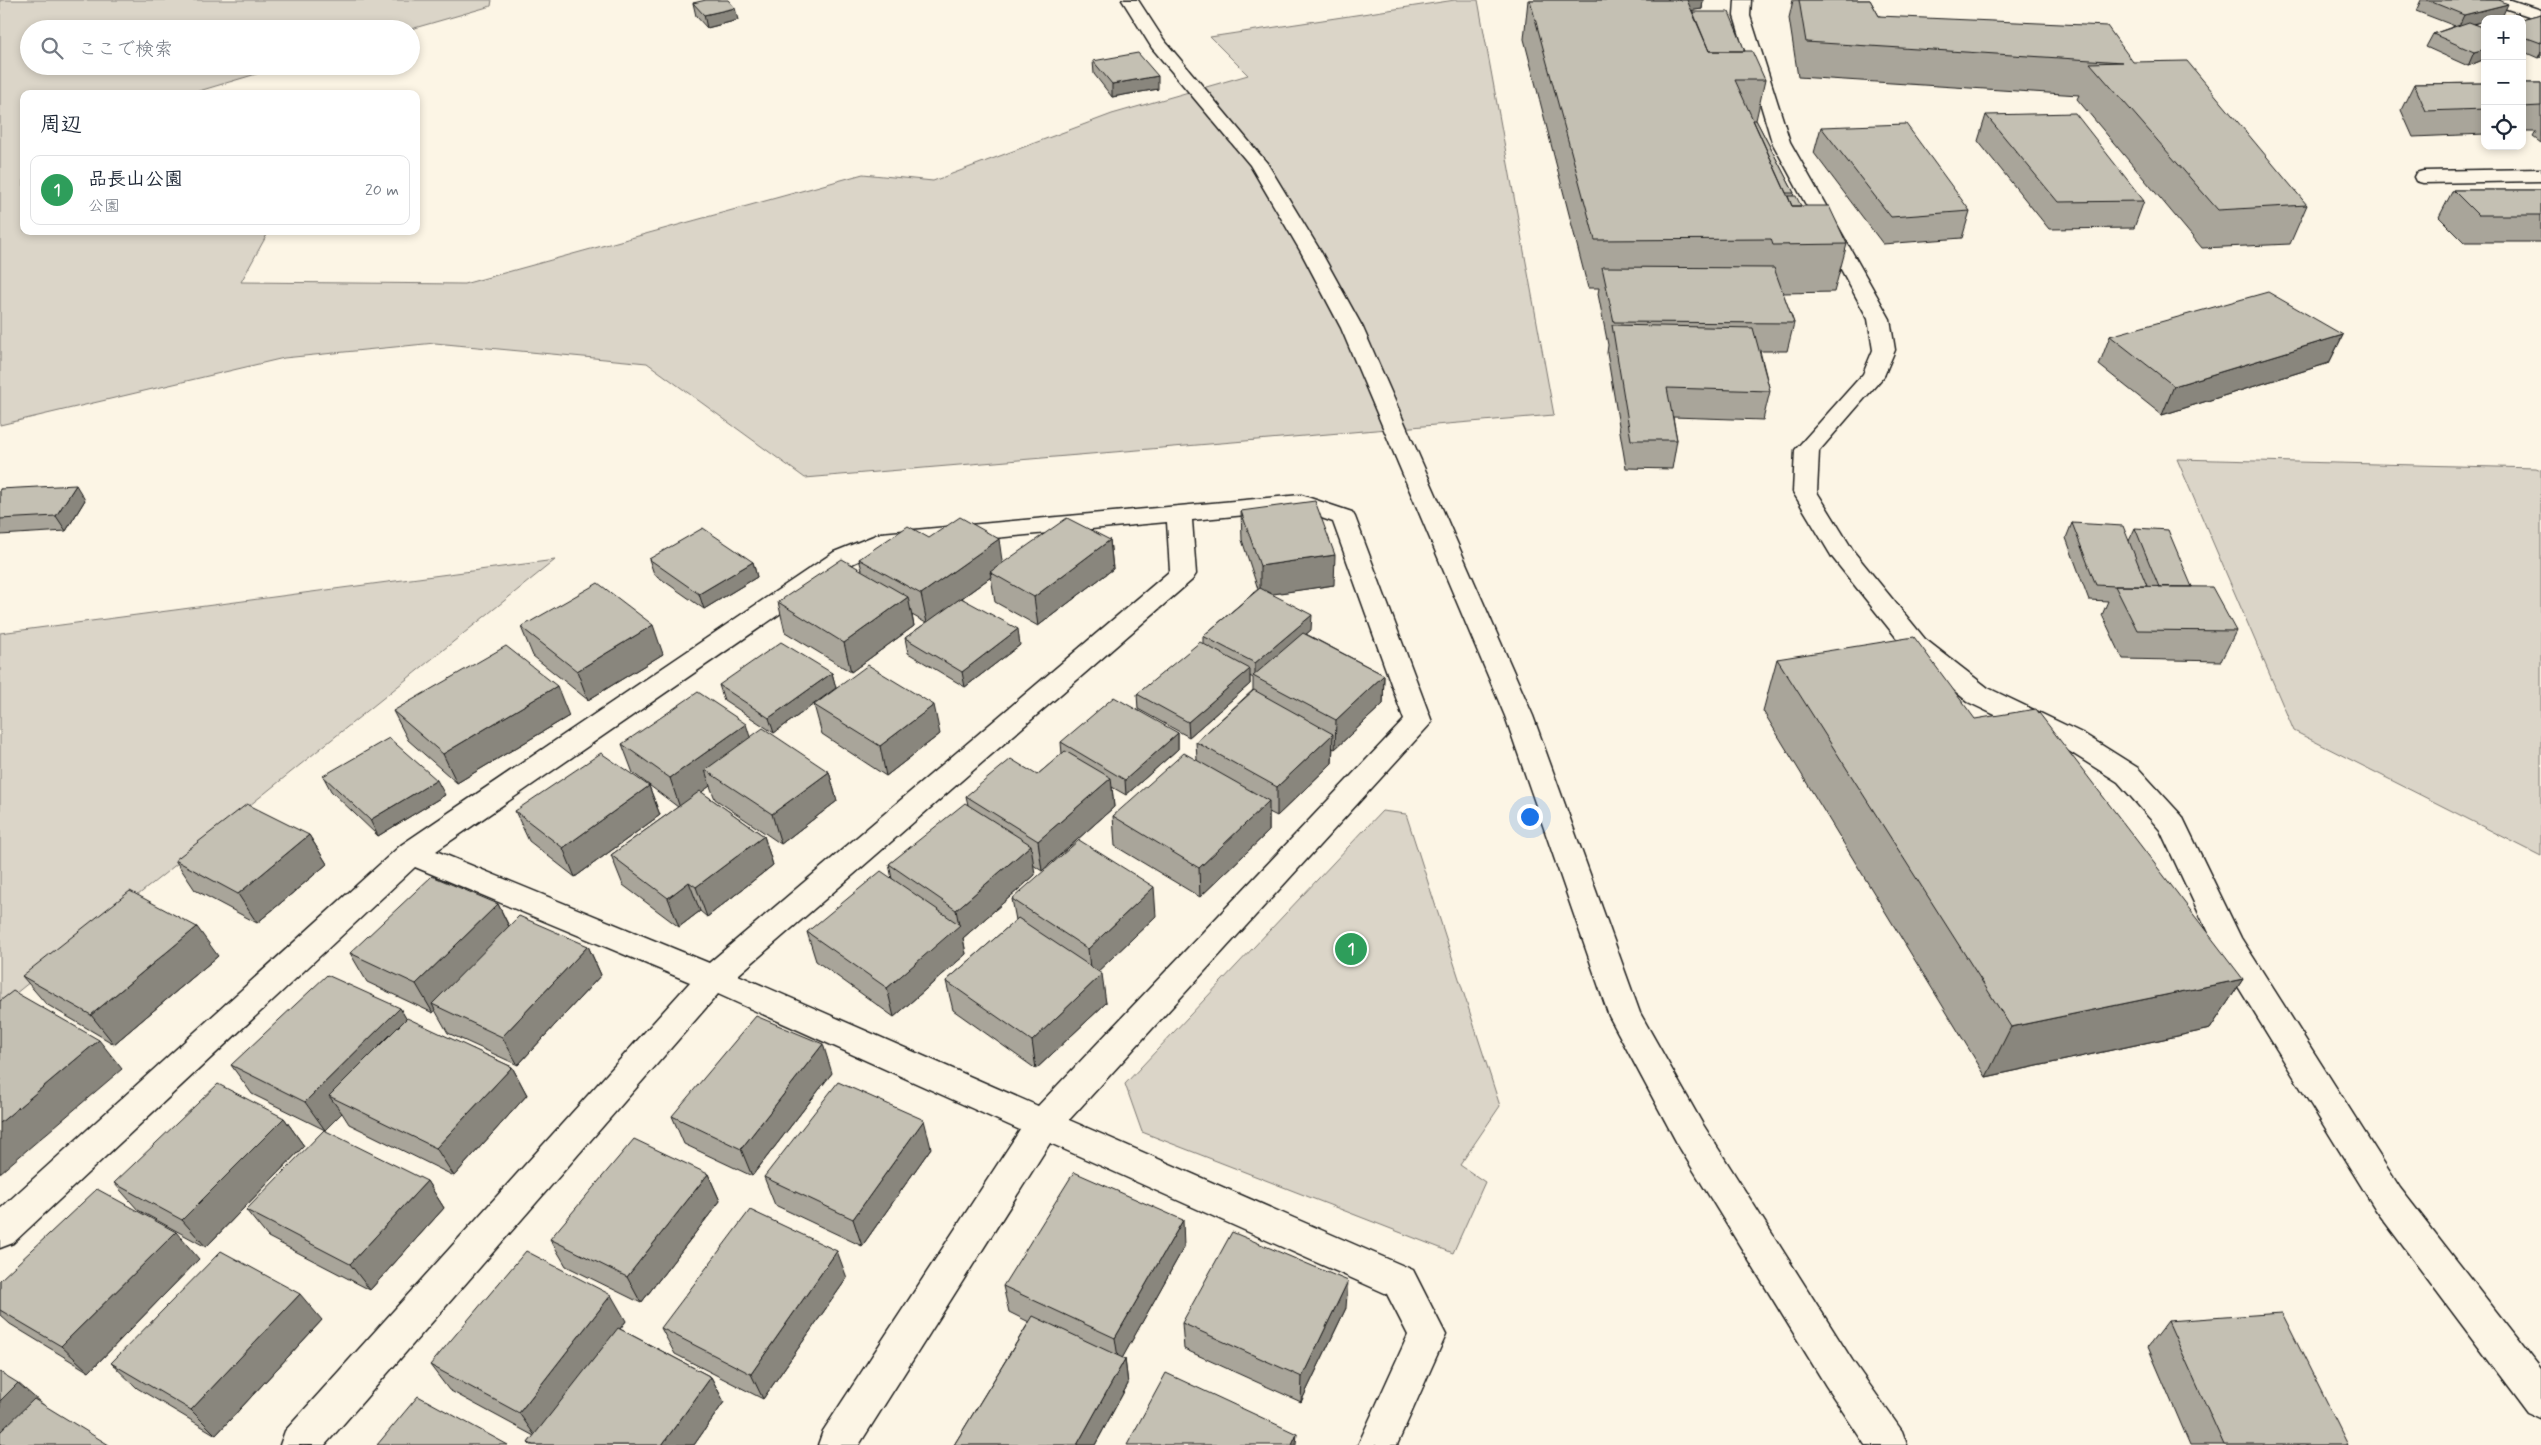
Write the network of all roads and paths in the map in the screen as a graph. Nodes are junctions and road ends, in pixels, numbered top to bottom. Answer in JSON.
{"nodes":[{"id":1,"x":1130,"y":0,"type":"edge"},
{"id":2,"x":1743,"y":0,"type":"edge"},
{"id":3,"x":2496,"y":0,"type":"edge"},
{"id":4,"x":2541,"y":15,"type":"edge"},
{"id":5,"x":2541,"y":175,"type":"edge"},
{"id":6,"x":2423,"y":178,"type":"dead end"},
{"id":7,"x":1179,"y":513,"type":"junction"},
{"id":8,"x":411,"y":853,"type":"junction"},
{"id":9,"x":713,"y":978,"type":"junction"},
{"id":10,"x":1043,"y":1124,"type":"junction"},
{"id":11,"x":0,"y":1232,"type":"edge"},
{"id":12,"x":2541,"y":1400,"type":"edge"},
{"id":13,"x":300,"y":1445,"type":"edge"},
{"id":14,"x":837,"y":1445,"type":"edge"},
{"id":15,"x":1377,"y":1445,"type":"edge"},
{"id":16,"x":1888,"y":1445,"type":"edge"}],
"edges":[{"from":1,"to":16,"type":"street"},
{"from":2,"to":12,"type":"street"},
{"from":3,"to":4,"type":"street"},
{"from":5,"to":6,"type":"street"},
{"from":7,"to":8,"type":"street"},
{"from":7,"to":9,"type":"street"},
{"from":7,"to":10,"type":"street"},
{"from":8,"to":9,"type":"street"},
{"from":8,"to":11,"type":"street"},
{"from":9,"to":10,"type":"street"},
{"from":9,"to":13,"type":"street"},
{"from":10,"to":14,"type":"street"},
{"from":10,"to":15,"type":"street"}]}
